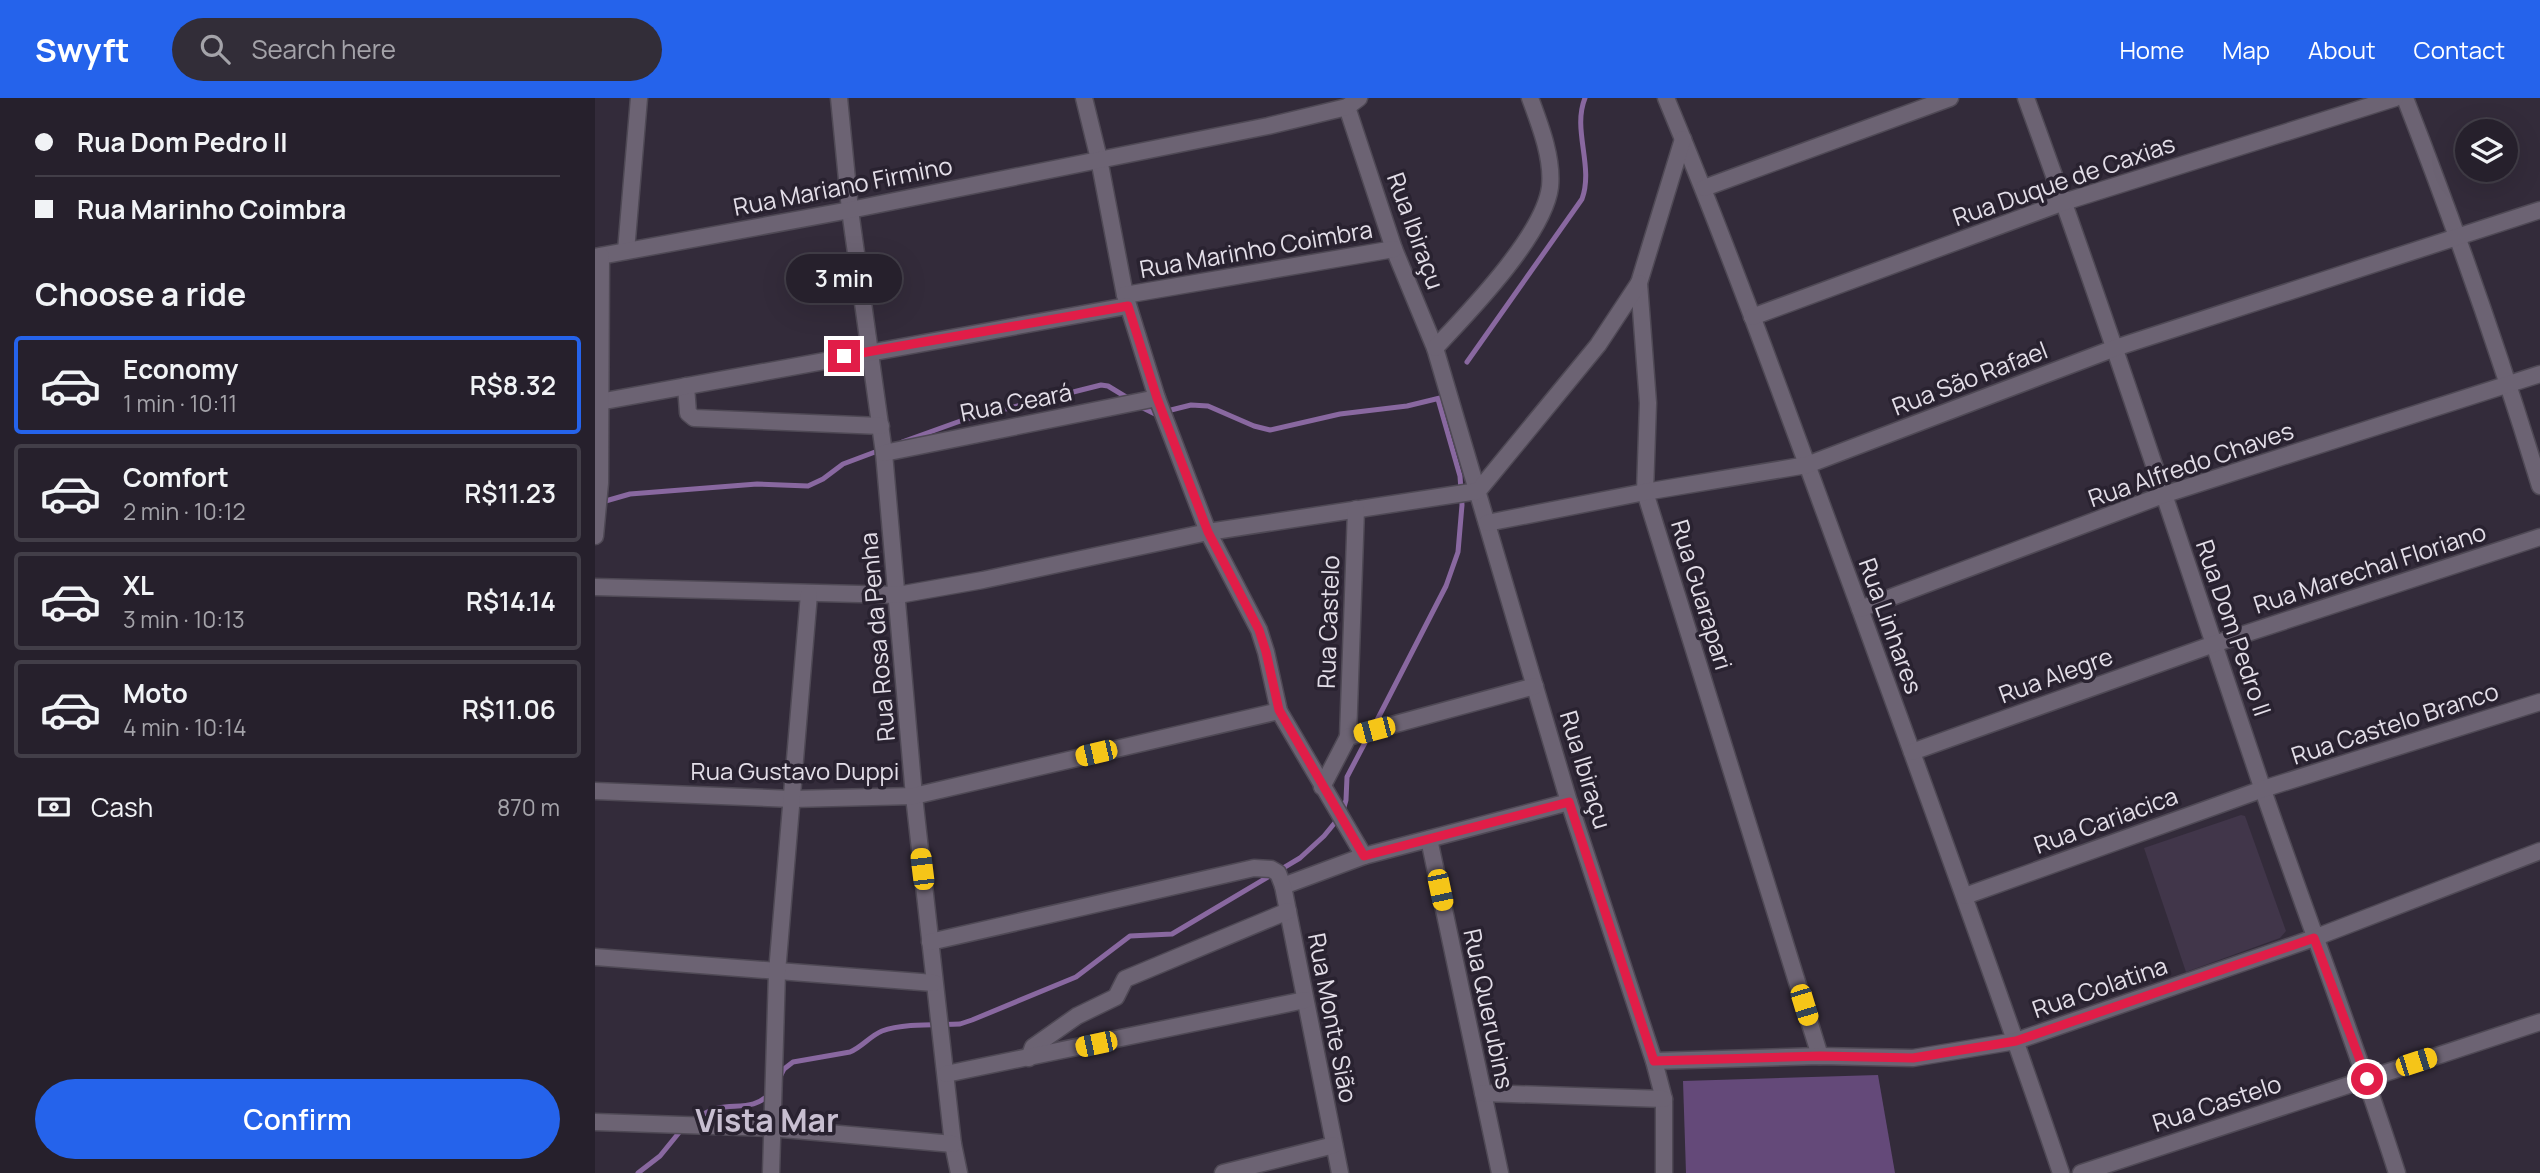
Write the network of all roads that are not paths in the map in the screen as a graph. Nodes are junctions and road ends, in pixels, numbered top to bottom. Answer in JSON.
{"nodes":[{"id":1,"x":639,"y":98,"type":"edge"},
{"id":2,"x":839,"y":98,"type":"edge"},
{"id":3,"x":1084,"y":98,"type":"edge"},
{"id":4,"x":1530,"y":98,"type":"edge"},
{"id":5,"x":1666,"y":98,"type":"edge"},
{"id":6,"x":1950,"y":98,"type":"edge"},
{"id":7,"x":2026,"y":98,"type":"edge"},
{"id":8,"x":2395,"y":98,"type":"edge"},
{"id":9,"x":2405,"y":98,"type":"edge"},
{"id":10,"x":1353,"y":103,"type":"edge"},
{"id":11,"x":1683,"y":139,"type":"junction"},
{"id":12,"x":1099,"y":159,"type":"junction"},
{"id":13,"x":1704,"y":188,"type":"junction"},
{"id":14,"x":2064,"y":202,"type":"junction"},
{"id":15,"x":850,"y":210,"type":"junction"},
{"id":16,"x":2540,"y":210,"type":"edge"},
{"id":17,"x":2459,"y":238,"type":"junction"},
{"id":18,"x":1394,"y":249,"type":"junction"},
{"id":19,"x":626,"y":251,"type":"junction"},
{"id":20,"x":598,"y":256,"type":"edge"},
{"id":21,"x":1639,"y":283,"type":"junction"},
{"id":22,"x":1126,"y":300,"type":"junction"},
{"id":23,"x":1752,"y":317,"type":"junction"},
{"id":24,"x":1436,"y":348,"type":"junction"},
{"id":25,"x":2115,"y":348,"type":"junction"},
{"id":26,"x":870,"y":351,"type":"junction"},
{"id":27,"x":2540,"y":374,"type":"edge"},
{"id":28,"x":2510,"y":385,"type":"junction"},
{"id":29,"x":686,"y":386,"type":"junction"},
{"id":30,"x":1157,"y":398,"type":"junction"},
{"id":31,"x":599,"y":402,"type":"junction"},
{"id":32,"x":881,"y":426,"type":"junction"},
{"id":33,"x":884,"y":453,"type":"junction"},
{"id":34,"x":1807,"y":465,"type":"junction"},
{"id":35,"x":2540,"y":486,"type":"edge"},
{"id":36,"x":1478,"y":491,"type":"junction"},
{"id":37,"x":1645,"y":492,"type":"junction"},
{"id":38,"x":2164,"y":495,"type":"junction"},
{"id":39,"x":1356,"y":509,"type":"junction"},
{"id":40,"x":1487,"y":523,"type":"junction"},
{"id":41,"x":1208,"y":532,"type":"junction"},
{"id":42,"x":595,"y":536,"type":"edge"},
{"id":43,"x":2540,"y":537,"type":"edge"},
{"id":44,"x":595,"y":587,"type":"edge"},
{"id":45,"x":809,"y":594,"type":"junction"},
{"id":46,"x":898,"y":595,"type":"junction"},
{"id":47,"x":1860,"y":609,"type":"junction"},
{"id":48,"x":2214,"y":644,"type":"junction"},
{"id":49,"x":1535,"y":686,"type":"junction"},
{"id":50,"x":2540,"y":702,"type":"edge"},
{"id":51,"x":1279,"y":710,"type":"junction"},
{"id":52,"x":1348,"y":737,"type":"junction"},
{"id":53,"x":1912,"y":752,"type":"junction"},
{"id":54,"x":1322,"y":787,"type":"junction"},
{"id":55,"x":2263,"y":789,"type":"junction"},
{"id":56,"x":595,"y":791,"type":"edge"},
{"id":57,"x":914,"y":796,"type":"junction"},
{"id":58,"x":792,"y":799,"type":"junction"},
{"id":59,"x":1569,"y":802,"type":"junction"},
{"id":60,"x":1429,"y":839,"type":"junction"},
{"id":61,"x":2540,"y":850,"type":"edge"},
{"id":62,"x":1364,"y":856,"type":"junction"},
{"id":63,"x":1280,"y":879,"type":"junction"},
{"id":64,"x":1965,"y":895,"type":"junction"},
{"id":65,"x":1287,"y":911,"type":"junction"},
{"id":66,"x":2314,"y":938,"type":"junction"},
{"id":67,"x":930,"y":942,"type":"junction"},
{"id":68,"x":595,"y":957,"type":"edge"},
{"id":69,"x":777,"y":972,"type":"junction"},
{"id":70,"x":934,"y":983,"type":"junction"},
{"id":71,"x":1305,"y":1000,"type":"junction"},
{"id":72,"x":2540,"y":1022,"type":"edge"},
{"id":73,"x":2016,"y":1041,"type":"junction"},
{"id":74,"x":1820,"y":1056,"type":"junction"},
{"id":75,"x":1029,"y":1058,"type":"junction"},
{"id":76,"x":1654,"y":1061,"type":"junction"},
{"id":77,"x":946,"y":1074,"type":"junction"},
{"id":78,"x":2367,"y":1079,"type":"junction"},
{"id":79,"x":1483,"y":1093,"type":"junction"},
{"id":80,"x":1664,"y":1099,"type":"junction"},
{"id":81,"x":595,"y":1122,"type":"edge"},
{"id":82,"x":771,"y":1128,"type":"junction"},
{"id":83,"x":953,"y":1144,"type":"junction"},
{"id":84,"x":1334,"y":1145,"type":"junction"},
{"id":85,"x":771,"y":1173,"type":"edge"},
{"id":86,"x":959,"y":1173,"type":"edge"},
{"id":87,"x":1223,"y":1173,"type":"edge"},
{"id":88,"x":1340,"y":1173,"type":"edge"},
{"id":89,"x":1500,"y":1173,"type":"edge"},
{"id":90,"x":1664,"y":1173,"type":"edge"},
{"id":91,"x":2061,"y":1173,"type":"edge"},
{"id":92,"x":2081,"y":1173,"type":"edge"},
{"id":93,"x":2397,"y":1173,"type":"edge"}],
"edges":[{"from":1,"to":19,"type":"street"},
{"from":2,"to":15,"type":"street","name":"Rua Rosa da Penha"},
{"from":3,"to":12,"type":"street"},
{"from":4,"to":24,"type":"street"},
{"from":5,"to":11,"type":"street","name":"Rua Linhares"},
{"from":6,"to":13,"type":"street"},
{"from":7,"to":14,"type":"street","name":"Rua Dom Pedro II"},
{"from":8,"to":14,"type":"street","name":"Rua Duque de Caxias"},
{"from":9,"to":17,"type":"street"},
{"from":10,"to":12,"type":"street","name":"Rua Mariano Firmino"},
{"from":10,"to":18,"type":"street","name":"Rua Ibiraçu"},
{"from":11,"to":13,"type":"street","name":"Rua Linhares"},
{"from":11,"to":21,"type":"street","name":"Rua Guarapari"},
{"from":12,"to":15,"type":"street","name":"Rua Mariano Firmino"},
{"from":12,"to":22,"type":"street"},
{"from":13,"to":23,"type":"street","name":"Rua Linhares"},
{"from":14,"to":23,"type":"street","name":"Rua Duque de Caxias"},
{"from":14,"to":25,"type":"street","name":"Rua Dom Pedro II"},
{"from":15,"to":19,"type":"street","name":"Rua Mariano Firmino"},
{"from":15,"to":26,"type":"street","name":"Rua Rosa da Penha"},
{"from":16,"to":17,"type":"street","name":"Rua São Rafael"},
{"from":17,"to":25,"type":"street","name":"Rua São Rafael"},
{"from":17,"to":28,"type":"street"},
{"from":18,"to":22,"type":"street","name":"Rua Marinho Coimbra"},
{"from":18,"to":24,"type":"street","name":"Rua Ibiraçu"},
{"from":19,"to":20,"type":"street","name":"Rua Mariano Firmino"},
{"from":20,"to":31,"type":"street"},
{"from":21,"to":36,"type":"street"},
{"from":21,"to":37,"type":"street","name":"Rua Guarapari"},
{"from":22,"to":26,"type":"street","name":"Rua Marinho Coimbra"},
{"from":22,"to":30,"type":"street"},
{"from":23,"to":34,"type":"street","name":"Rua Linhares"},
{"from":24,"to":36,"type":"street","name":"Rua Ibiraçu"},
{"from":25,"to":34,"type":"street","name":"Rua São Rafael"},
{"from":25,"to":38,"type":"street","name":"Rua Dom Pedro II"},
{"from":26,"to":29,"type":"street","name":"Rua Marinho Coimbra"},
{"from":26,"to":32,"type":"street","name":"Rua Rosa da Penha"},
{"from":27,"to":28,"type":"street","name":"Rua Alfredo Chaves"},
{"from":28,"to":35,"type":"street"},
{"from":28,"to":38,"type":"street","name":"Rua Alfredo Chaves"},
{"from":29,"to":31,"type":"street","name":"Rua Marinho Coimbra"},
{"from":29,"to":32,"type":"street"},
{"from":30,"to":33,"type":"street","name":"Rua Ceará"},
{"from":30,"to":41,"type":"street"},
{"from":31,"to":42,"type":"street"},
{"from":32,"to":33,"type":"street","name":"Rua Rosa da Penha"},
{"from":33,"to":46,"type":"street","name":"Rua Rosa da Penha"},
{"from":34,"to":37,"type":"street","name":"Rua São Rafael"},
{"from":34,"to":47,"type":"street","name":"Rua Linhares"},
{"from":36,"to":39,"type":"street"},
{"from":36,"to":40,"type":"street","name":"Rua Ibiraçu"},
{"from":37,"to":40,"type":"street","name":"Rua São Rafael"},
{"from":37,"to":74,"type":"street","name":"Rua Guarapari"},
{"from":38,"to":47,"type":"street","name":"Rua Alfredo Chaves"},
{"from":38,"to":48,"type":"street","name":"Rua Dom Pedro II"},
{"from":39,"to":41,"type":"street"},
{"from":39,"to":52,"type":"street","name":"Rua Castelo"},
{"from":40,"to":49,"type":"street","name":"Rua Ibiraçu"},
{"from":41,"to":46,"type":"street"},
{"from":41,"to":51,"type":"street"},
{"from":43,"to":48,"type":"street","name":"Rua Marechal Floriano"},
{"from":44,"to":45,"type":"street"},
{"from":45,"to":46,"type":"street"},
{"from":45,"to":58,"type":"street"},
{"from":46,"to":57,"type":"street","name":"Rua Rosa da Penha"},
{"from":47,"to":53,"type":"street","name":"Rua Linhares"},
{"from":48,"to":53,"type":"street","name":"Rua Alegre"},
{"from":48,"to":55,"type":"street","name":"Rua Dom Pedro II"},
{"from":49,"to":52,"type":"street"},
{"from":49,"to":59,"type":"street","name":"Rua Ibiraçu"},
{"from":50,"to":55,"type":"street","name":"Rua Castelo Branco"},
{"from":51,"to":54,"type":"street"},
{"from":51,"to":57,"type":"street","name":"Rua Gustavo Duppi"},
{"from":52,"to":54,"type":"street"},
{"from":53,"to":64,"type":"street","name":"Rua Linhares"},
{"from":54,"to":62,"type":"street"},
{"from":55,"to":64,"type":"street","name":"Rua Cariacica"},
{"from":55,"to":66,"type":"street","name":"Rua Dom Pedro II"},
{"from":56,"to":58,"type":"street","name":"Rua Gustavo Duppi"},
{"from":57,"to":58,"type":"street","name":"Rua Gustavo Duppi"},
{"from":57,"to":67,"type":"street","name":"Rua Rosa da Penha"},
{"from":58,"to":69,"type":"street"},
{"from":59,"to":60,"type":"street"},
{"from":59,"to":76,"type":"street","name":"Rua Ibiraçu"},
{"from":60,"to":62,"type":"street"},
{"from":60,"to":79,"type":"street","name":"Rua Querubins"},
{"from":61,"to":66,"type":"street","name":"Rua Colatina"},
{"from":62,"to":63,"type":"street"},
{"from":63,"to":65,"type":"street","name":"Rua Monte Sião"},
{"from":63,"to":67,"type":"street"},
{"from":64,"to":73,"type":"street","name":"Rua Linhares"},
{"from":65,"to":71,"type":"street","name":"Rua Monte Sião"},
{"from":65,"to":75,"type":"street"},
{"from":66,"to":73,"type":"street","name":"Rua Colatina"},
{"from":66,"to":78,"type":"street","name":"Rua Dom Pedro II"},
{"from":67,"to":70,"type":"street","name":"Rua Rosa da Penha"},
{"from":68,"to":69,"type":"street"},
{"from":69,"to":70,"type":"street"},
{"from":69,"to":82,"type":"street"},
{"from":70,"to":77,"type":"street","name":"Rua Rosa da Penha"},
{"from":71,"to":75,"type":"street"},
{"from":71,"to":84,"type":"street","name":"Rua Monte Sião"},
{"from":72,"to":78,"type":"street","name":"Rua Castelo"},
{"from":73,"to":74,"type":"street","name":"Rua Colatina"},
{"from":73,"to":91,"type":"street","name":"Rua Linhares"},
{"from":74,"to":76,"type":"street","name":"Rua Colatina"},
{"from":75,"to":77,"type":"street"},
{"from":76,"to":80,"type":"street","name":"Rua Ibiraçu"},
{"from":77,"to":83,"type":"street","name":"Rua Rosa da Penha"},
{"from":78,"to":92,"type":"street","name":"Rua Castelo"},
{"from":78,"to":93,"type":"street","name":"Rua Dom Pedro II"},
{"from":79,"to":80,"type":"street"},
{"from":79,"to":89,"type":"street","name":"Rua Querubins"},
{"from":80,"to":90,"type":"street","name":"Rua Ibiraçu"},
{"from":81,"to":82,"type":"street"},
{"from":82,"to":83,"type":"street"},
{"from":82,"to":85,"type":"street"},
{"from":83,"to":86,"type":"street","name":"Rua Rosa da Penha"},
{"from":84,"to":87,"type":"street"},
{"from":84,"to":88,"type":"street","name":"Rua Monte Sião"}]}
